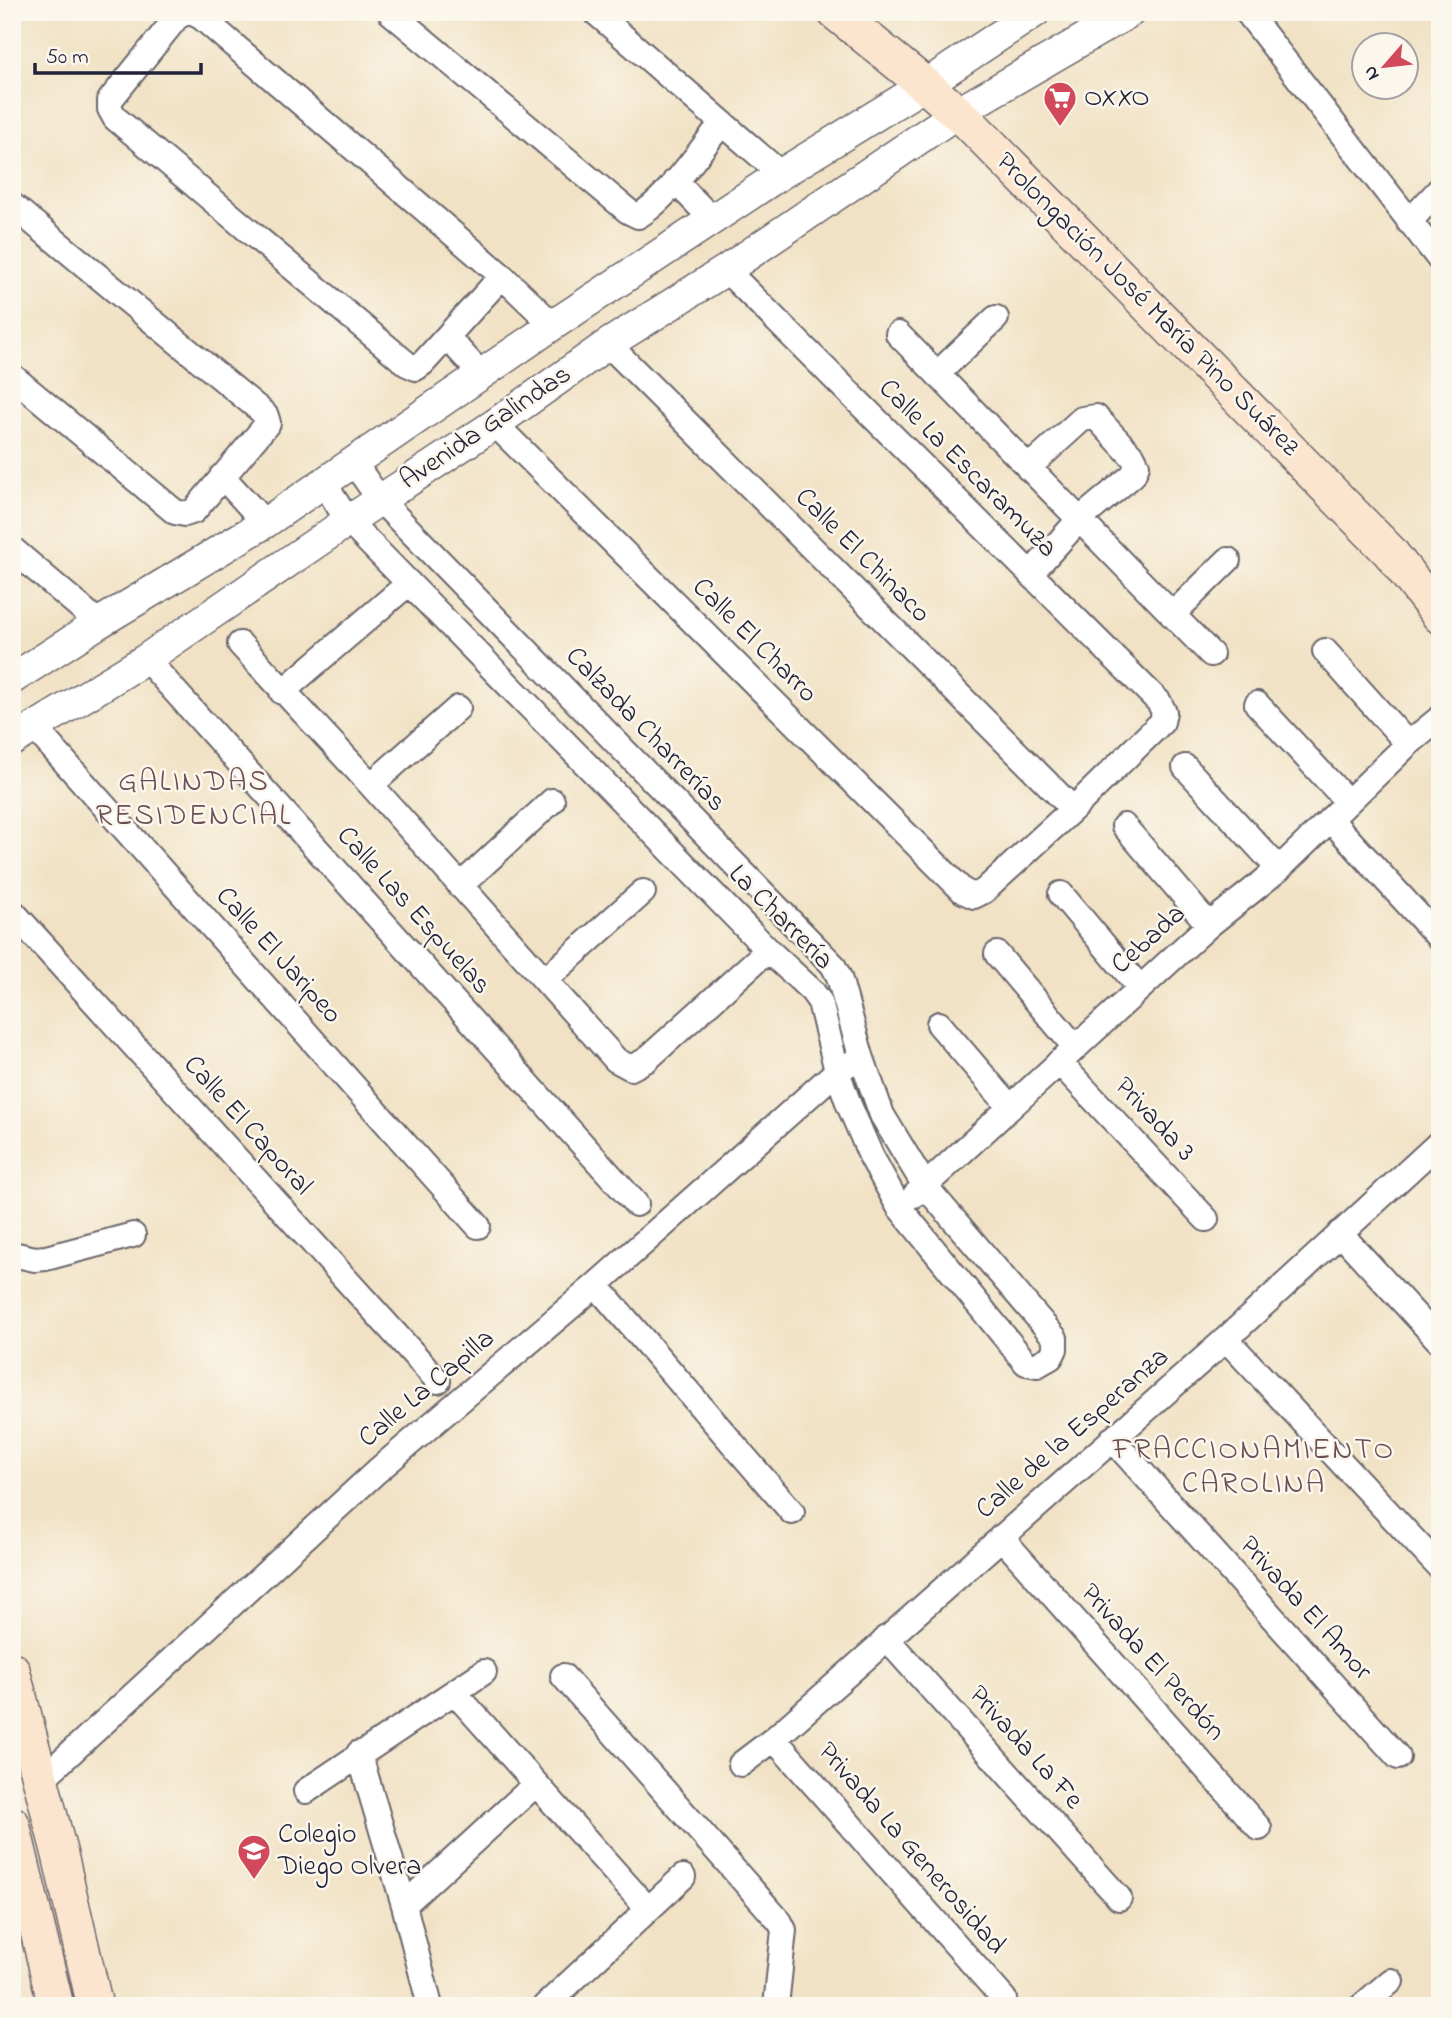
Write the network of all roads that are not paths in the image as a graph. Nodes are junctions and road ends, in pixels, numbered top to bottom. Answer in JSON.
{"nodes":[{"id":1,"x":189,"y":12,"type":"edge"},
{"id":2,"x":390,"y":12,"type":"edge"},
{"id":3,"x":595,"y":12,"type":"edge"},
{"id":4,"x":835,"y":12,"type":"edge"},
{"id":5,"x":1130,"y":12,"type":"edge"},
{"id":6,"x":1247,"y":12,"type":"edge"},
{"id":7,"x":1018,"y":16,"type":"edge"},
{"id":8,"x":925,"y":85,"type":"junction"},
{"id":9,"x":957,"y":113,"type":"junction"},
{"id":10,"x":722,"y":123,"type":"junction"},
{"id":11,"x":781,"y":174,"type":"junction"},
{"id":12,"x":675,"y":181,"type":"junction"},
{"id":13,"x":1440,"y":189,"type":"edge"},
{"id":14,"x":12,"y":205,"type":"edge"},
{"id":15,"x":713,"y":220,"type":"junction"},
{"id":16,"x":1409,"y":222,"type":"junction"},
{"id":17,"x":1440,"y":260,"type":"edge"},
{"id":18,"x":726,"y":270,"type":"junction"},
{"id":19,"x":502,"y":276,"type":"junction"},
{"id":20,"x":996,"y":318,"type":"dead end"},
{"id":21,"x":554,"y":325,"type":"junction"},
{"id":22,"x":898,"y":334,"type":"dead end"},
{"id":23,"x":447,"y":337,"type":"junction"},
{"id":24,"x":608,"y":344,"type":"junction"},
{"id":25,"x":481,"y":373,"type":"junction"},
{"id":26,"x":937,"y":374,"type":"junction"},
{"id":27,"x":12,"y":376,"type":"edge"},
{"id":28,"x":495,"y":424,"type":"junction"},
{"id":29,"x":354,"y":463,"type":"junction"},
{"id":30,"x":1028,"y":468,"type":"junction"},
{"id":31,"x":222,"y":476,"type":"junction"},
{"id":32,"x":324,"y":483,"type":"junction"},
{"id":33,"x":380,"y":500,"type":"junction"},
{"id":34,"x":1079,"y":520,"type":"junction"},
{"id":35,"x":348,"y":521,"type":"junction"},
{"id":36,"x":265,"y":523,"type":"junction"},
{"id":37,"x":12,"y":549,"type":"edge"},
{"id":38,"x":1228,"y":560,"type":"dead end"},
{"id":39,"x":1030,"y":574,"type":"junction"},
{"id":40,"x":409,"y":583,"type":"junction"},
{"id":41,"x":1172,"y":615,"type":"junction"},
{"id":42,"x":1440,"y":617,"type":"edge"},
{"id":43,"x":99,"y":623,"type":"junction"},
{"id":44,"x":240,"y":644,"type":"dead end"},
{"id":45,"x":1325,"y":651,"type":"dead end"},
{"id":46,"x":1211,"y":654,"type":"dead end"},
{"id":47,"x":146,"y":659,"type":"junction"},
{"id":48,"x":12,"y":679,"type":"edge"},
{"id":49,"x":282,"y":692,"type":"junction"},
{"id":50,"x":1257,"y":704,"type":"dead end"},
{"id":51,"x":458,"y":708,"type":"dead end"},
{"id":52,"x":1440,"y":718,"type":"edge"},
{"id":53,"x":23,"y":734,"type":"edge"},
{"id":54,"x":1408,"y":744,"type":"junction"},
{"id":55,"x":1185,"y":767,"type":"dead end"},
{"id":56,"x":371,"y":785,"type":"junction"},
{"id":57,"x":552,"y":801,"type":"dead end"},
{"id":58,"x":1347,"y":801,"type":"junction"},
{"id":59,"x":1073,"y":809,"type":"junction"},
{"id":60,"x":1329,"y":819,"type":"junction"},
{"id":61,"x":1124,"y":826,"type":"dead end"},
{"id":62,"x":1279,"y":869,"type":"junction"},
{"id":63,"x":460,"y":886,"type":"junction"},
{"id":64,"x":642,"y":892,"type":"dead end"},
{"id":65,"x":1061,"y":894,"type":"dead end"},
{"id":66,"x":12,"y":911,"type":"edge"},
{"id":67,"x":1209,"y":925,"type":"junction"},
{"id":68,"x":1440,"y":939,"type":"edge"},
{"id":69,"x":768,"y":950,"type":"junction"},
{"id":70,"x":997,"y":954,"type":"dead end"},
{"id":71,"x":546,"y":979,"type":"junction"},
{"id":72,"x":1140,"y":988,"type":"junction"},
{"id":73,"x":939,"y":1024,"type":"dead end"},
{"id":74,"x":1067,"y":1054,"type":"junction"},
{"id":75,"x":861,"y":1056,"type":"junction"},
{"id":76,"x":837,"y":1070,"type":"junction"},
{"id":77,"x":1010,"y":1107,"type":"junction"},
{"id":78,"x":1440,"y":1142,"type":"edge"},
{"id":79,"x":925,"y":1186,"type":"junction"},
{"id":80,"x":636,"y":1204,"type":"dead end"},
{"id":81,"x":900,"y":1207,"type":"junction"},
{"id":82,"x":1206,"y":1219,"type":"dead end"},
{"id":83,"x":478,"y":1226,"type":"dead end"},
{"id":84,"x":1340,"y":1233,"type":"junction"},
{"id":85,"x":133,"y":1235,"type":"dead end"},
{"id":86,"x":12,"y":1254,"type":"edge"},
{"id":87,"x":596,"y":1285,"type":"junction"},
{"id":88,"x":1226,"y":1339,"type":"junction"},
{"id":89,"x":1440,"y":1342,"type":"edge"},
{"id":90,"x":438,"y":1381,"type":"dead end"},
{"id":91,"x":1112,"y":1439,"type":"junction"},
{"id":92,"x":792,"y":1511,"type":"dead end"},
{"id":93,"x":1001,"y":1537,"type":"junction"},
{"id":94,"x":1440,"y":1567,"type":"edge"},
{"id":95,"x":886,"y":1638,"type":"junction"},
{"id":96,"x":12,"y":1670,"type":"edge"},
{"id":97,"x":484,"y":1672,"type":"dead end"},
{"id":98,"x":563,"y":1676,"type":"dead end"},
{"id":99,"x":454,"y":1692,"type":"junction"},
{"id":100,"x":774,"y":1739,"type":"junction"},
{"id":101,"x":359,"y":1753,"type":"junction"},
{"id":102,"x":1398,"y":1757,"type":"dead end"},
{"id":103,"x":741,"y":1764,"type":"dead end"},
{"id":104,"x":41,"y":1780,"type":"junction"},
{"id":105,"x":536,"y":1784,"type":"junction"},
{"id":106,"x":306,"y":1791,"type":"dead end"},
{"id":107,"x":12,"y":1824,"type":"edge"},
{"id":108,"x":1259,"y":1828,"type":"dead end"},
{"id":109,"x":683,"y":1877,"type":"dead end"},
{"id":110,"x":1119,"y":1898,"type":"dead end"},
{"id":111,"x":404,"y":1905,"type":"junction"},
{"id":112,"x":648,"y":1909,"type":"junction"},
{"id":113,"x":1391,"y":1981,"type":"dead end"},
{"id":114,"x":1004,"y":1999,"type":"dead end"},
{"id":115,"x":556,"y":2002,"type":"edge"},
{"id":116,"x":56,"y":2006,"type":"edge"},
{"id":117,"x":95,"y":2006,"type":"edge"},
{"id":118,"x":430,"y":2006,"type":"edge"},
{"id":119,"x":776,"y":2006,"type":"edge"},
{"id":120,"x":1362,"y":2006,"type":"edge"}],
"edges":[{"from":1,"to":19,"type":"street"},
{"from":1,"to":23,"type":"street"},
{"from":2,"to":12,"type":"street"},
{"from":3,"to":10,"type":"street"},
{"from":4,"to":8,"type":"main road","name":"Prolongación José María Pino Suárez"},
{"from":5,"to":9,"type":"street","name":"Avenida Galindas"},
{"from":6,"to":16,"type":"street"},
{"from":7,"to":8,"type":"street","name":"Avenida Galindas"},
{"from":8,"to":9,"type":"main road","name":"Prolongación José María Pino Suárez"},
{"from":8,"to":11,"type":"street","name":"Avenida Galindas"},
{"from":9,"to":18,"type":"street","name":"Avenida Galindas"},
{"from":9,"to":42,"type":"main road","name":"Prolongación José María Pino Suárez"},
{"from":10,"to":11,"type":"street"},
{"from":10,"to":12,"type":"street"},
{"from":11,"to":15,"type":"street","name":"Avenida Galindas"},
{"from":12,"to":15,"type":"street"},
{"from":13,"to":16,"type":"street"},
{"from":14,"to":31,"type":"street"},
{"from":15,"to":21,"type":"street","name":"Avenida Galindas"},
{"from":16,"to":17,"type":"street"},
{"from":18,"to":24,"type":"street","name":"Avenida Galindas"},
{"from":18,"to":39,"type":"street","name":"Calle La Escaramuza"},
{"from":19,"to":21,"type":"street"},
{"from":19,"to":23,"type":"street"},
{"from":20,"to":26,"type":"street"},
{"from":21,"to":25,"type":"street","name":"Avenida Galindas"},
{"from":22,"to":26,"type":"street"},
{"from":23,"to":25,"type":"street"},
{"from":24,"to":28,"type":"street","name":"Avenida Galindas"},
{"from":24,"to":59,"type":"street","name":"Calle El Chinaco"},
{"from":25,"to":29,"type":"street","name":"Avenida Galindas"},
{"from":26,"to":30,"type":"street"},
{"from":27,"to":31,"type":"street"},
{"from":28,"to":33,"type":"street","name":"Avenida Galindas"},
{"from":28,"to":59,"type":"street","name":"Calle El Charro"},
{"from":29,"to":32,"type":"street","name":"Avenida Galindas"},
{"from":29,"to":33,"type":"street","name":"Calzada Charrerías"},
{"from":30,"to":34,"type":"street"},
{"from":30,"to":34,"type":"street"},
{"from":31,"to":36,"type":"street"},
{"from":32,"to":35,"type":"street","name":"La Charrería"},
{"from":32,"to":36,"type":"street","name":"Avenida Galindas"},
{"from":33,"to":35,"type":"street","name":"Avenida Galindas"},
{"from":33,"to":75,"type":"street","name":"Calzada Charrerías"},
{"from":34,"to":39,"type":"street"},
{"from":34,"to":41,"type":"street"},
{"from":35,"to":40,"type":"street","name":"La Charrería"},
{"from":35,"to":47,"type":"street","name":"Avenida Galindas"},
{"from":36,"to":43,"type":"street","name":"Avenida Galindas"},
{"from":37,"to":43,"type":"street"},
{"from":38,"to":41,"type":"street"},
{"from":39,"to":59,"type":"street","name":"Calle La Escaramuza"},
{"from":40,"to":49,"type":"street"},
{"from":40,"to":69,"type":"street","name":"La Charrería"},
{"from":41,"to":46,"type":"street"},
{"from":43,"to":48,"type":"street","name":"Avenida Galindas"},
{"from":44,"to":49,"type":"street"},
{"from":45,"to":54,"type":"street"},
{"from":47,"to":53,"type":"street","name":"Avenida Galindas"},
{"from":47,"to":80,"type":"street","name":"Calle Las Espuelas"},
{"from":49,"to":56,"type":"street"},
{"from":50,"to":58,"type":"street"},
{"from":51,"to":56,"type":"street"},
{"from":52,"to":54,"type":"street","name":"Cebada"},
{"from":53,"to":83,"type":"street","name":"Calle El Jaripeo"},
{"from":54,"to":58,"type":"street","name":"Cebada"},
{"from":55,"to":62,"type":"street"},
{"from":56,"to":63,"type":"street"},
{"from":57,"to":63,"type":"street"},
{"from":58,"to":60,"type":"street","name":"Cebada"},
{"from":60,"to":62,"type":"street","name":"Cebada"},
{"from":60,"to":68,"type":"street"},
{"from":61,"to":67,"type":"street"},
{"from":62,"to":67,"type":"street","name":"Cebada"},
{"from":63,"to":71,"type":"street"},
{"from":64,"to":71,"type":"street"},
{"from":65,"to":72,"type":"street"},
{"from":66,"to":90,"type":"street","name":"Calle El Caporal"},
{"from":67,"to":72,"type":"street","name":"Cebada"},
{"from":69,"to":71,"type":"street"},
{"from":69,"to":76,"type":"street","name":"La Charrería"},
{"from":70,"to":74,"type":"street","name":"Privada 3"},
{"from":72,"to":74,"type":"street","name":"Cebada"},
{"from":73,"to":77,"type":"street"},
{"from":74,"to":77,"type":"street","name":"Cebada"},
{"from":74,"to":82,"type":"street","name":"Privada 3"},
{"from":75,"to":76,"type":"street","name":"Calle La Capilla"},
{"from":75,"to":79,"type":"street","name":"Calzada Charrerías"},
{"from":76,"to":81,"type":"street","name":"La Charrería"},
{"from":76,"to":87,"type":"street","name":"Calle La Capilla"},
{"from":77,"to":79,"type":"street","name":"Cebada"},
{"from":78,"to":84,"type":"street","name":"Calle de la Esperanza"},
{"from":79,"to":81,"type":"street","name":"Cebada"},
{"from":79,"to":81,"type":"street","name":"La Charrería"},
{"from":84,"to":88,"type":"street","name":"Calle de la Esperanza"},
{"from":84,"to":89,"type":"street"},
{"from":85,"to":86,"type":"street"},
{"from":87,"to":92,"type":"street"},
{"from":87,"to":104,"type":"street","name":"Calle La Capilla"},
{"from":88,"to":91,"type":"street","name":"Calle de la Esperanza"},
{"from":88,"to":94,"type":"street"},
{"from":91,"to":93,"type":"street","name":"Calle de la Esperanza"},
{"from":91,"to":102,"type":"street","name":"Privada El Amor"},
{"from":93,"to":95,"type":"street","name":"Calle de la Esperanza"},
{"from":93,"to":108,"type":"street","name":"Privada El Perdón"},
{"from":95,"to":100,"type":"street","name":"Calle de la Esperanza"},
{"from":95,"to":110,"type":"street","name":"Privada La Fe"},
{"from":96,"to":104,"type":"main road"},
{"from":97,"to":99,"type":"street"},
{"from":98,"to":119,"type":"street"},
{"from":99,"to":101,"type":"street"},
{"from":99,"to":105,"type":"street"},
{"from":100,"to":103,"type":"street","name":"Calle de la Esperanza"},
{"from":100,"to":114,"type":"street","name":"Privada La Generosidad"},
{"from":101,"to":106,"type":"street"},
{"from":101,"to":111,"type":"street"},
{"from":104,"to":117,"type":"main road"},
{"from":105,"to":111,"type":"street"},
{"from":105,"to":112,"type":"street"},
{"from":107,"to":116,"type":"main road"},
{"from":109,"to":112,"type":"street"},
{"from":111,"to":118,"type":"street"},
{"from":112,"to":115,"type":"street"},
{"from":113,"to":120,"type":"street"}]}
